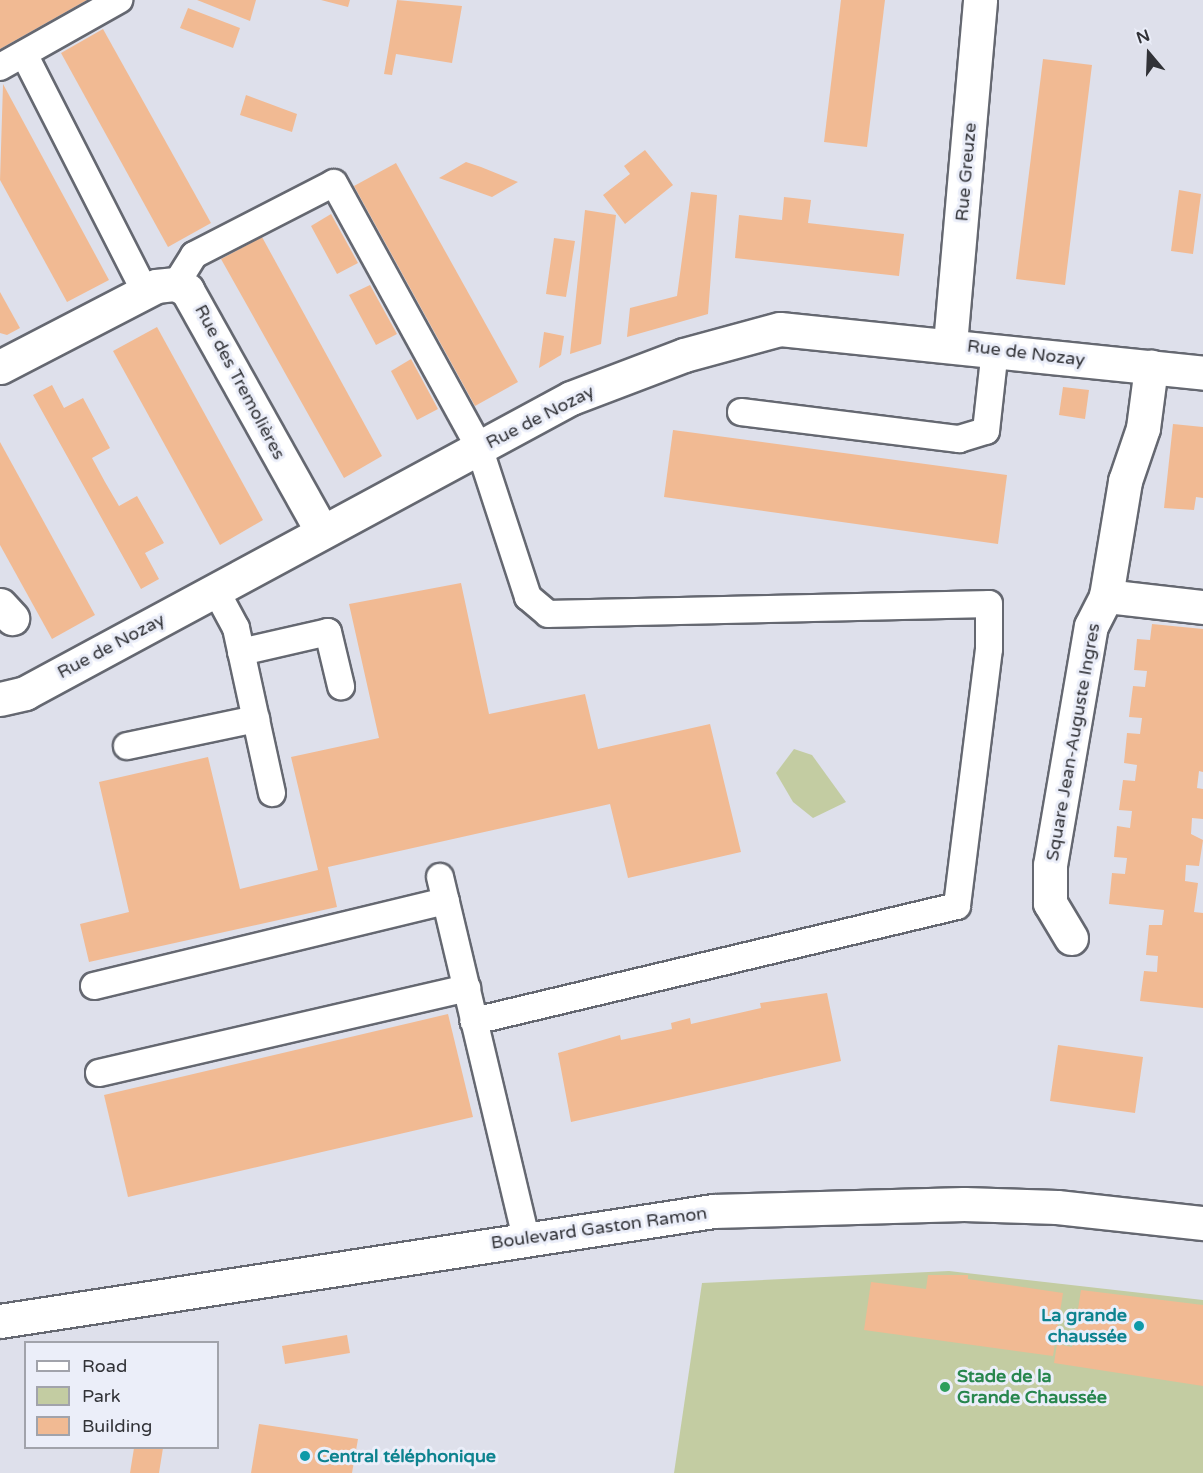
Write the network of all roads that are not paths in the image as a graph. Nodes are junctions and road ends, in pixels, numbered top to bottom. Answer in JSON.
{"nodes":[{"id":1,"x":119,"y":0,"type":"edge"},
{"id":2,"x":980,"y":0,"type":"edge"},
{"id":3,"x":24,"y":54,"type":"junction"},
{"id":4,"x":0,"y":67,"type":"edge"},
{"id":5,"x":160,"y":287,"type":"junction"},
{"id":6,"x":950,"y":344,"type":"junction"},
{"id":7,"x":995,"y":349,"type":"junction"},
{"id":8,"x":0,"y":367,"type":"edge"},
{"id":9,"x":1151,"y":367,"type":"junction"},
{"id":10,"x":1203,"y":373,"type":"edge"},
{"id":11,"x":741,"y":412,"type":"dead end"},
{"id":12,"x":479,"y":447,"type":"junction"},
{"id":13,"x":322,"y":532,"type":"junction"},
{"id":14,"x":215,"y":590,"type":"junction"},
{"id":15,"x":1106,"y":596,"type":"junction"},
{"id":16,"x":1203,"y":607,"type":"edge"},
{"id":17,"x":242,"y":652,"type":"junction"},
{"id":18,"x":341,"y":686,"type":"dead end"},
{"id":19,"x":0,"y":699,"type":"edge"},
{"id":20,"x":256,"y":718,"type":"junction"},
{"id":21,"x":127,"y":746,"type":"dead end"},
{"id":22,"x":272,"y":793,"type":"dead end"},
{"id":23,"x":1071,"y":938,"type":"dead end"},
{"id":24,"x":94,"y":986,"type":"dead end"},
{"id":25,"x":467,"y":988,"type":"junction"},
{"id":26,"x":474,"y":1021,"type":"junction"},
{"id":27,"x":99,"y":1073,"type":"dead end"},
{"id":28,"x":1203,"y":1223,"type":"edge"},
{"id":29,"x":526,"y":1238,"type":"junction"},
{"id":30,"x":0,"y":1322,"type":"edge"}],
"edges":[{"from":1,"to":3,"type":"lane"},
{"from":2,"to":6,"type":"street","name":"Rue Greuze"},
{"from":3,"to":4,"type":"lane"},
{"from":3,"to":5,"type":"lane"},
{"from":5,"to":8,"type":"street"},
{"from":5,"to":12,"type":"lane"},
{"from":5,"to":13,"type":"street","name":"Rue des Tremolières"},
{"from":6,"to":7,"type":"street","name":"Rue de Nozay"},
{"from":6,"to":12,"type":"street","name":"Rue de Nozay"},
{"from":7,"to":9,"type":"street","name":"Rue de Nozay"},
{"from":7,"to":11,"type":"lane"},
{"from":9,"to":10,"type":"street","name":"Rue de Nozay"},
{"from":9,"to":15,"type":"street","name":"Square Jean-Auguste Ingres"},
{"from":12,"to":13,"type":"street","name":"Rue de Nozay"},
{"from":12,"to":26,"type":"lane"},
{"from":13,"to":14,"type":"street","name":"Rue de Nozay"},
{"from":14,"to":17,"type":"lane"},
{"from":14,"to":19,"type":"street","name":"Rue de Nozay"},
{"from":15,"to":16,"type":"street"},
{"from":15,"to":23,"type":"street","name":"Square Jean-Auguste Ingres"},
{"from":17,"to":18,"type":"lane"},
{"from":17,"to":20,"type":"lane"},
{"from":20,"to":21,"type":"lane"},
{"from":20,"to":22,"type":"lane"},
{"from":24,"to":25,"type":"lane"},
{"from":25,"to":26,"type":"lane"},
{"from":25,"to":27,"type":"lane"},
{"from":26,"to":29,"type":"lane"},
{"from":28,"to":29,"type":"street","name":"Boulevard Gaston Ramon"},
{"from":29,"to":30,"type":"street","name":"Boulevard Gaston Ramon"}]}
